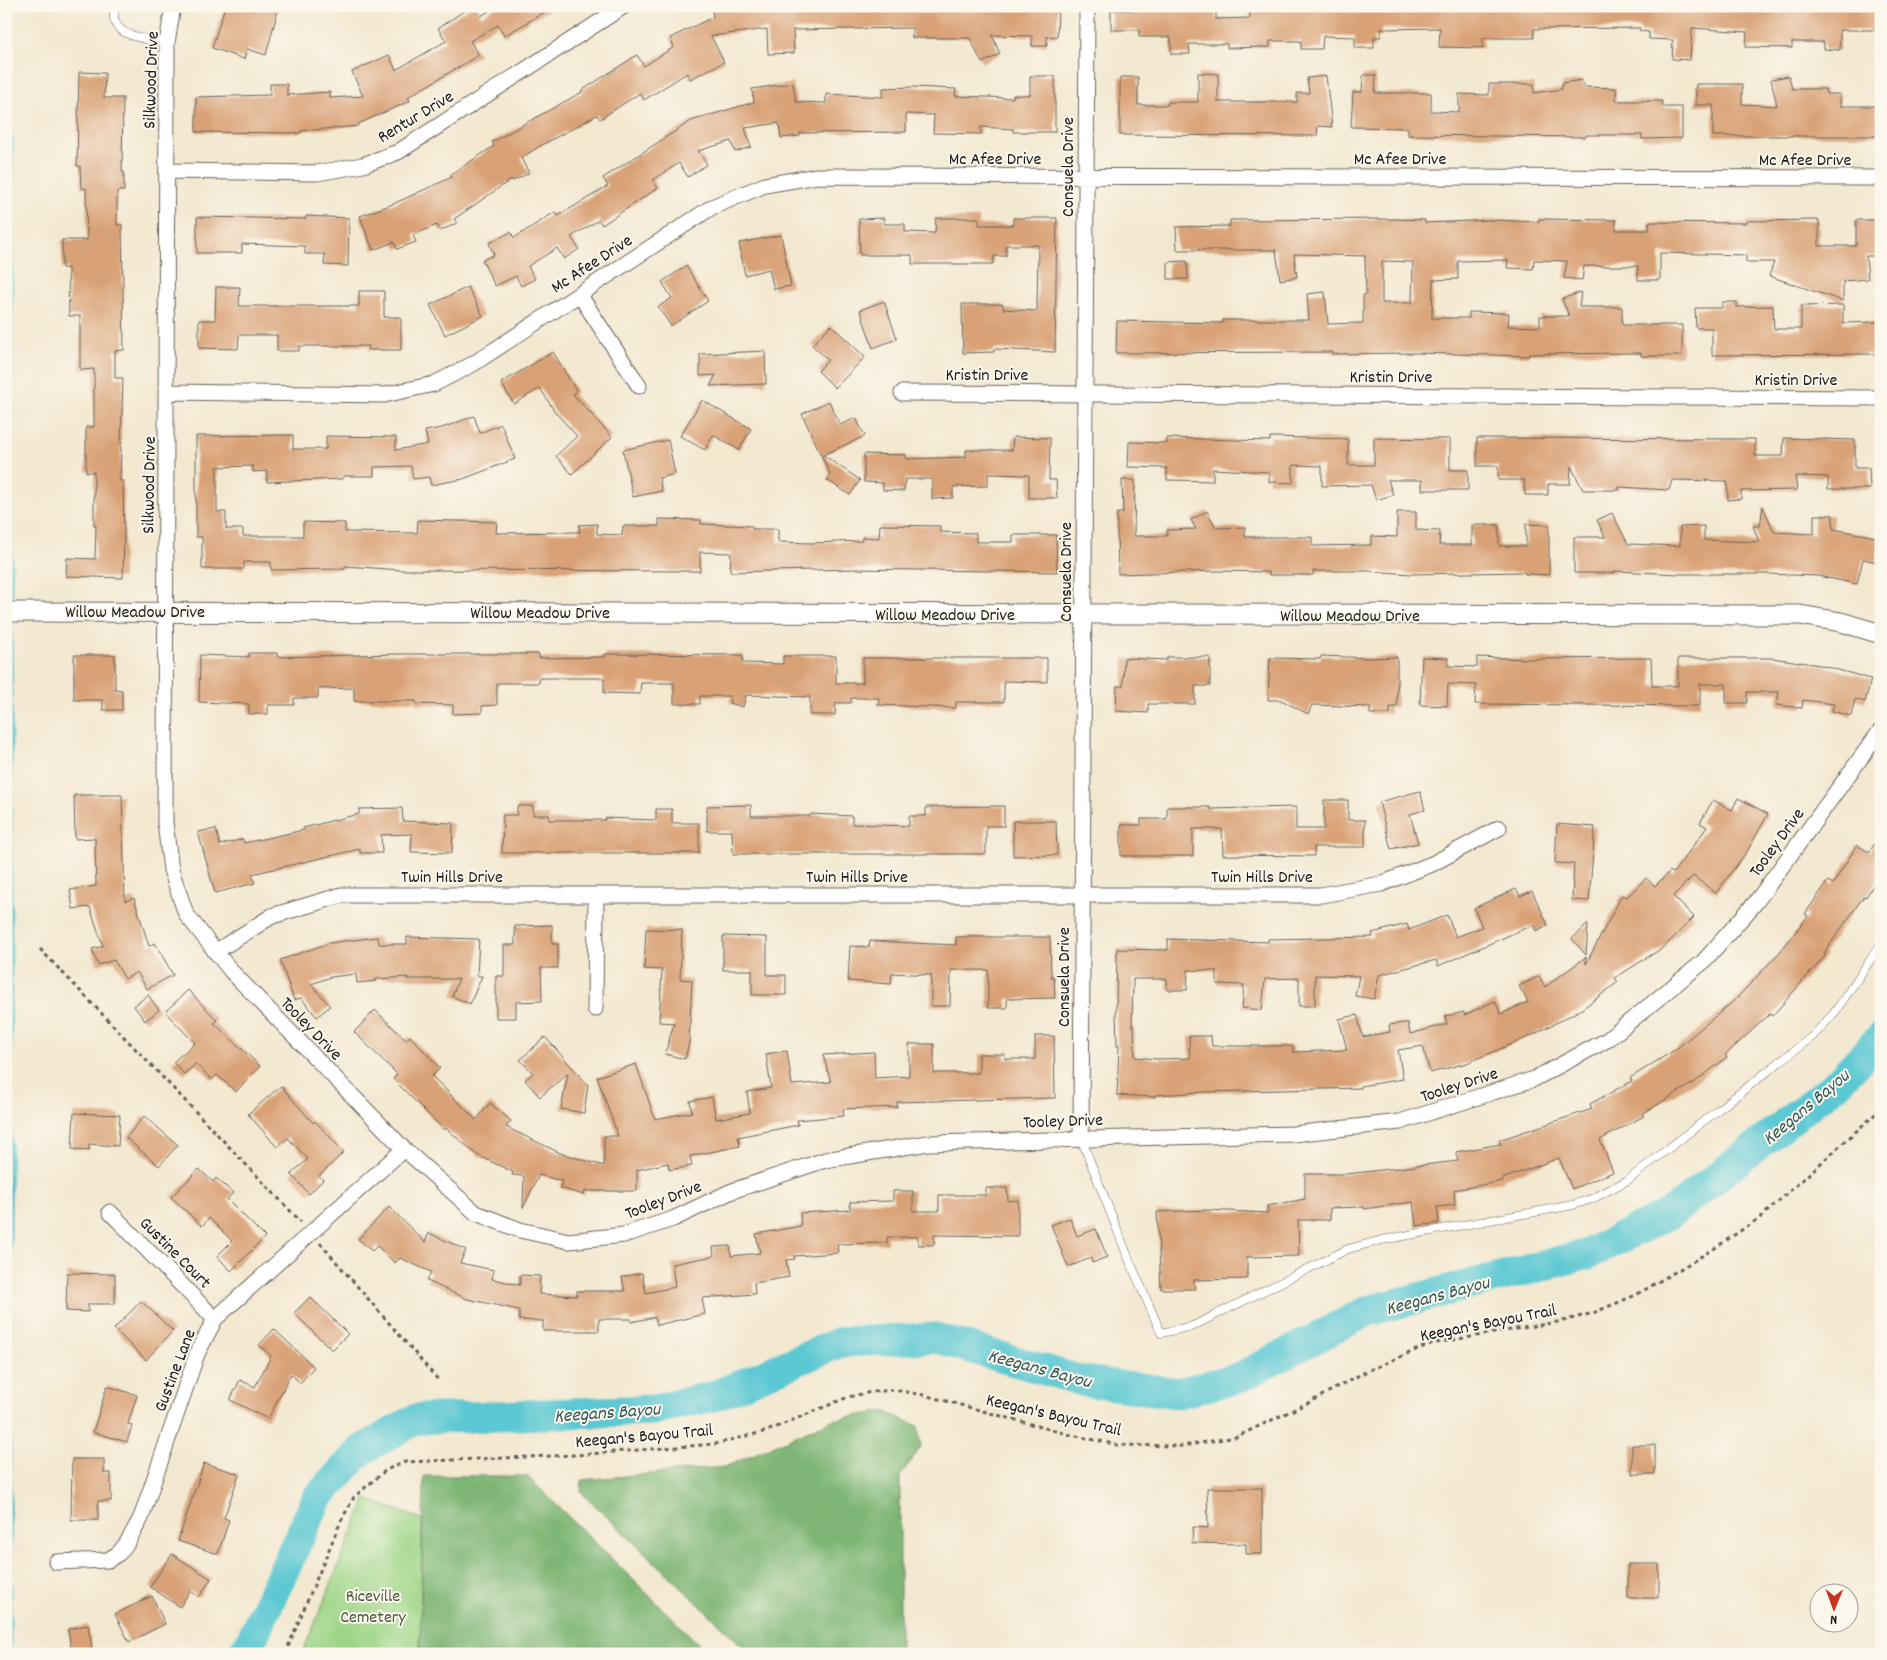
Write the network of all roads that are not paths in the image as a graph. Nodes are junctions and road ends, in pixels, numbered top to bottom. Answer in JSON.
{"nodes":[{"id":1,"x":115,"y":6,"type":"edge"},
{"id":2,"x":173,"y":6,"type":"edge"},
{"id":3,"x":624,"y":6,"type":"edge"},
{"id":4,"x":1087,"y":6,"type":"edge"},
{"id":5,"x":167,"y":43,"type":"junction"},
{"id":6,"x":167,"y":172,"type":"junction"},
{"id":7,"x":1086,"y":177,"type":"junction"},
{"id":8,"x":1881,"y":178,"type":"edge"},
{"id":9,"x":579,"y":294,"type":"junction"},
{"id":10,"x":639,"y":386,"type":"dead end"},
{"id":11,"x":168,"y":392,"type":"junction"},
{"id":12,"x":902,"y":393,"type":"dead end"},
{"id":13,"x":1085,"y":394,"type":"junction"},
{"id":14,"x":1881,"y":398,"type":"edge"},
{"id":15,"x":165,"y":611,"type":"junction"},
{"id":16,"x":6,"y":612,"type":"edge"},
{"id":17,"x":1084,"y":614,"type":"junction"},
{"id":18,"x":1881,"y":634,"type":"edge"},
{"id":19,"x":1881,"y":730,"type":"edge"},
{"id":20,"x":1499,"y":828,"type":"dead end"},
{"id":21,"x":1082,"y":894,"type":"junction"},
{"id":22,"x":596,"y":895,"type":"junction"},
{"id":23,"x":1881,"y":944,"type":"edge"},
{"id":24,"x":215,"y":952,"type":"junction"},
{"id":25,"x":595,"y":1009,"type":"dead end"},
{"id":26,"x":1081,"y":1138,"type":"junction"},
{"id":27,"x":404,"y":1148,"type":"junction"},
{"id":28,"x":110,"y":1212,"type":"dead end"},
{"id":29,"x":215,"y":1319,"type":"junction"},
{"id":30,"x":56,"y":1562,"type":"dead end"}],
"edges":[{"from":1,"to":5,"type":"lane"},
{"from":2,"to":5,"type":"street","name":"Silkwood Drive"},
{"from":3,"to":6,"type":"street","name":"Rentur Drive"},
{"from":4,"to":7,"type":"street","name":"Consuela Drive"},
{"from":5,"to":6,"type":"street","name":"Silkwood Drive"},
{"from":6,"to":11,"type":"street","name":"Silkwood Drive"},
{"from":7,"to":8,"type":"street","name":"Mc Afee Drive"},
{"from":7,"to":9,"type":"street","name":"Mc Afee Drive"},
{"from":7,"to":13,"type":"street","name":"Consuela Drive"},
{"from":9,"to":10,"type":"street"},
{"from":9,"to":11,"type":"street","name":"Mc Afee Drive"},
{"from":11,"to":15,"type":"street","name":"Silkwood Drive"},
{"from":12,"to":13,"type":"street","name":"Kristin Drive"},
{"from":13,"to":14,"type":"street","name":"Kristin Drive"},
{"from":13,"to":17,"type":"street","name":"Consuela Drive"},
{"from":15,"to":16,"type":"street","name":"Willow Meadow Drive"},
{"from":15,"to":17,"type":"street","name":"Willow Meadow Drive"},
{"from":15,"to":24,"type":"street","name":"Silkwood Drive"},
{"from":17,"to":18,"type":"street","name":"Willow Meadow Drive"},
{"from":17,"to":21,"type":"street","name":"Consuela Drive"},
{"from":19,"to":26,"type":"street","name":"Tooley Drive"},
{"from":20,"to":21,"type":"street","name":"Twin Hills Drive"},
{"from":21,"to":22,"type":"street","name":"Twin Hills Drive"},
{"from":21,"to":26,"type":"street","name":"Consuela Drive"},
{"from":22,"to":24,"type":"street","name":"Twin Hills Drive"},
{"from":22,"to":25,"type":"street"},
{"from":23,"to":26,"type":"lane"},
{"from":24,"to":27,"type":"street","name":"Tooley Drive"},
{"from":26,"to":27,"type":"street","name":"Tooley Drive"},
{"from":27,"to":29,"type":"street","name":"Gustine Lane"},
{"from":28,"to":29,"type":"street","name":"Gustine Court"},
{"from":29,"to":30,"type":"street","name":"Gustine Lane"}]}
